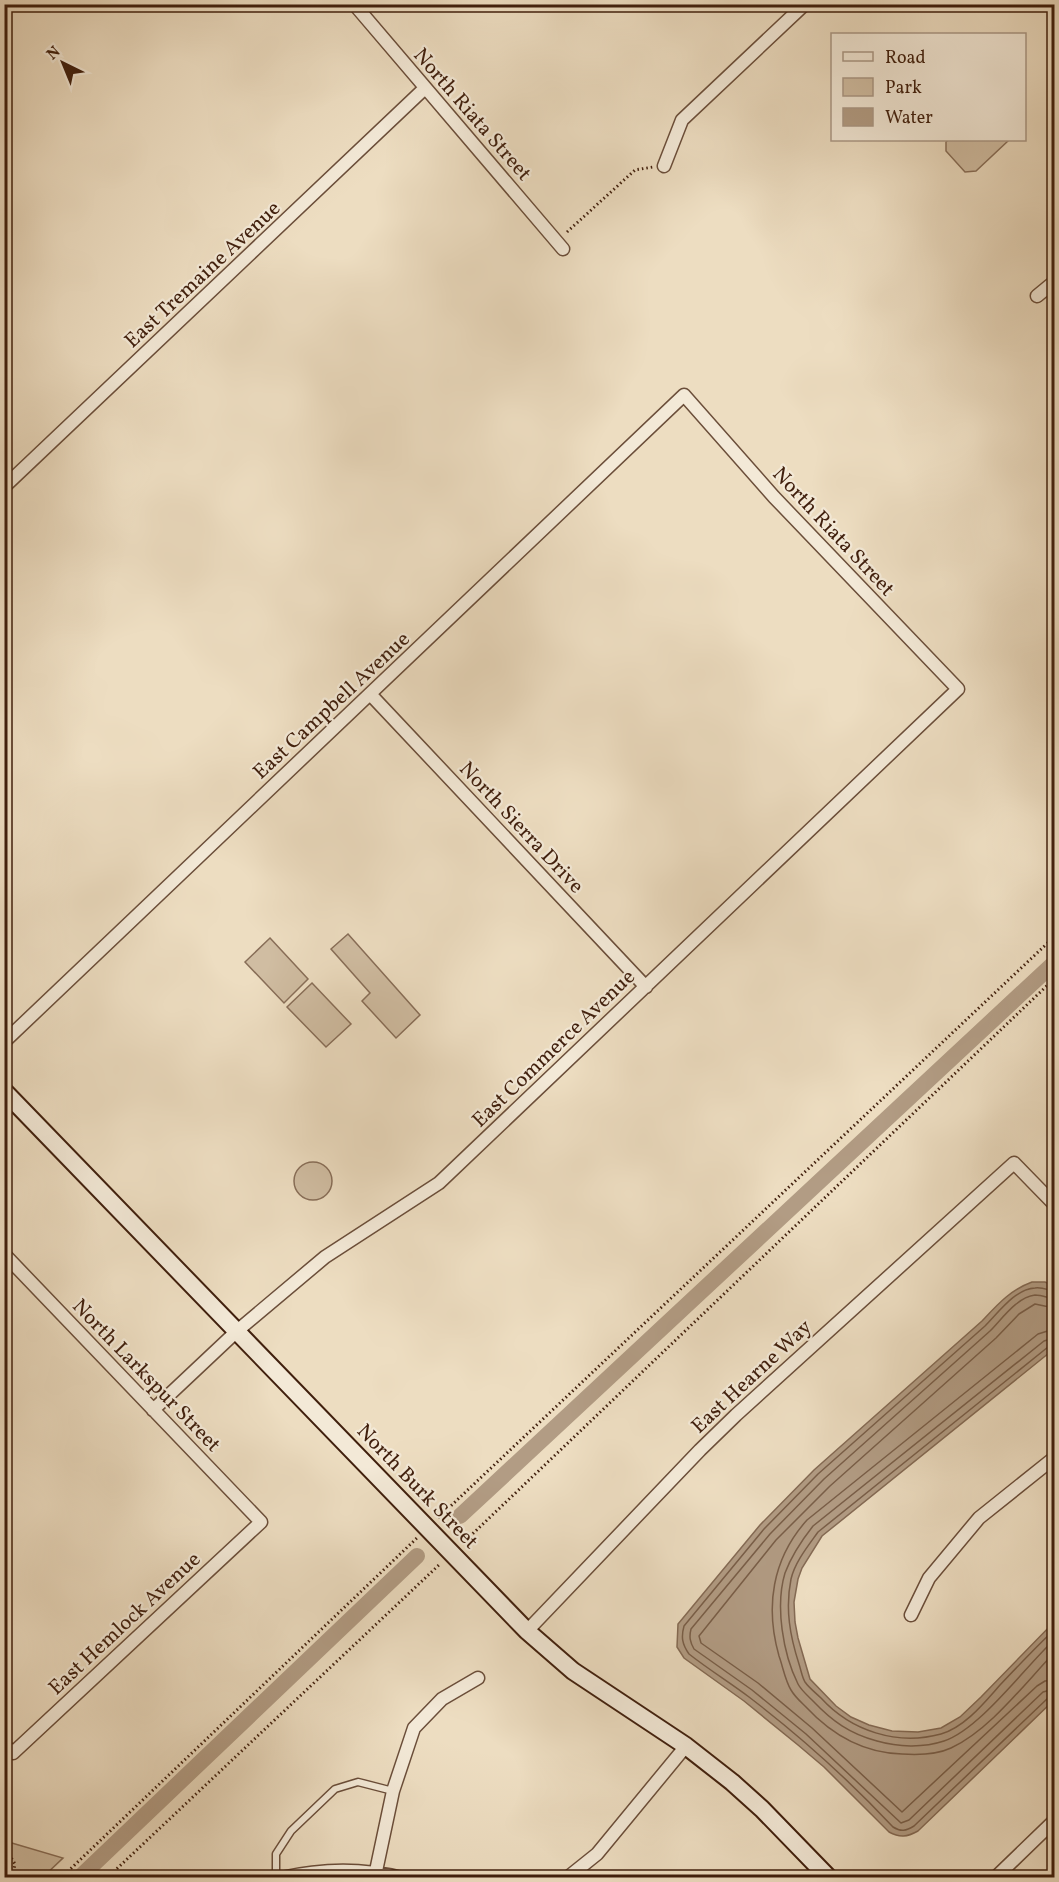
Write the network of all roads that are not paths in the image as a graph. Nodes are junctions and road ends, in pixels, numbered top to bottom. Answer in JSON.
{"nodes":[{"id":1,"x":354,"y":4,"type":"edge"},
{"id":2,"x":805,"y":4,"type":"edge"},
{"id":3,"x":425,"y":88,"type":"junction"},
{"id":4,"x":664,"y":166,"type":"road end"},
{"id":5,"x":563,"y":249,"type":"road end"},
{"id":6,"x":1054,"y":282,"type":"edge"},
{"id":7,"x":1037,"y":296,"type":"dead end"},
{"id":8,"x":684,"y":395,"type":"joint"},
{"id":9,"x":4,"y":487,"type":"edge"},
{"id":10,"x":958,"y":690,"type":"joint"},
{"id":11,"x":371,"y":695,"type":"junction"},
{"id":12,"x":646,"y":987,"type":"junction"},
{"id":13,"x":4,"y":1042,"type":"edge"},
{"id":14,"x":4,"y":1091,"type":"edge"},
{"id":15,"x":1054,"y":1204,"type":"edge"},
{"id":16,"x":4,"y":1254,"type":"edge"},
{"id":17,"x":237,"y":1331,"type":"junction"},
{"id":18,"x":153,"y":1410,"type":"junction"},
{"id":19,"x":1054,"y":1458,"type":"edge"},
{"id":20,"x":261,"y":1522,"type":"joint"},
{"id":21,"x":911,"y":1615,"type":"dead end"},
{"id":22,"x":527,"y":1631,"type":"junction"},
{"id":23,"x":478,"y":1678,"type":"dead end"},
{"id":24,"x":686,"y":1746,"type":"junction"},
{"id":25,"x":9,"y":1749,"type":"edge"},
{"id":26,"x":393,"y":1791,"type":"junction"},
{"id":27,"x":1054,"y":1821,"type":"edge"},
{"id":28,"x":376,"y":1871,"type":"junction"},
{"id":29,"x":276,"y":1878,"type":"edge"},
{"id":30,"x":281,"y":1878,"type":"edge"},
{"id":31,"x":402,"y":1878,"type":"edge"},
{"id":32,"x":567,"y":1878,"type":"edge"},
{"id":33,"x":830,"y":1878,"type":"edge"},
{"id":34,"x":994,"y":1878,"type":"edge"}],
"edges":[{"from":1,"to":3,"type":"street","name":"North Riata Street"},
{"from":2,"to":4,"type":"street"},
{"from":3,"to":5,"type":"street","name":"North Riata Street"},
{"from":3,"to":9,"type":"street","name":"East Tremaine Avenue"},
{"from":6,"to":7,"type":"street"},
{"from":8,"to":10,"type":"street","name":"North Riata Street"},
{"from":8,"to":11,"type":"street","name":"East Campbell Avenue"},
{"from":10,"to":12,"type":"street","name":"East Commerce Avenue"},
{"from":11,"to":12,"type":"street","name":"North Sierra Drive"},
{"from":11,"to":13,"type":"street","name":"East Campbell Avenue"},
{"from":12,"to":17,"type":"street","name":"East Commerce Avenue"},
{"from":14,"to":17,"type":"street","name":"North Burk Street"},
{"from":15,"to":22,"type":"street","name":"East Hearne Way"},
{"from":16,"to":18,"type":"street","name":"North Larkspur Street"},
{"from":17,"to":18,"type":"street","name":"East Commerce Avenue"},
{"from":17,"to":22,"type":"street","name":"North Burk Street"},
{"from":18,"to":20,"type":"street","name":"North Larkspur Street"},
{"from":19,"to":21,"type":"street"},
{"from":20,"to":25,"type":"street","name":"East Hemlock Avenue"},
{"from":22,"to":24,"type":"street","name":"North Burk Street"},
{"from":23,"to":26,"type":"street"},
{"from":24,"to":32,"type":"street"},
{"from":24,"to":33,"type":"street","name":"North Burk Street"},
{"from":26,"to":28,"type":"street"},
{"from":26,"to":29,"type":"lane"},
{"from":27,"to":34,"type":"street"},
{"from":28,"to":30,"type":"street"},
{"from":28,"to":31,"type":"street"}]}
